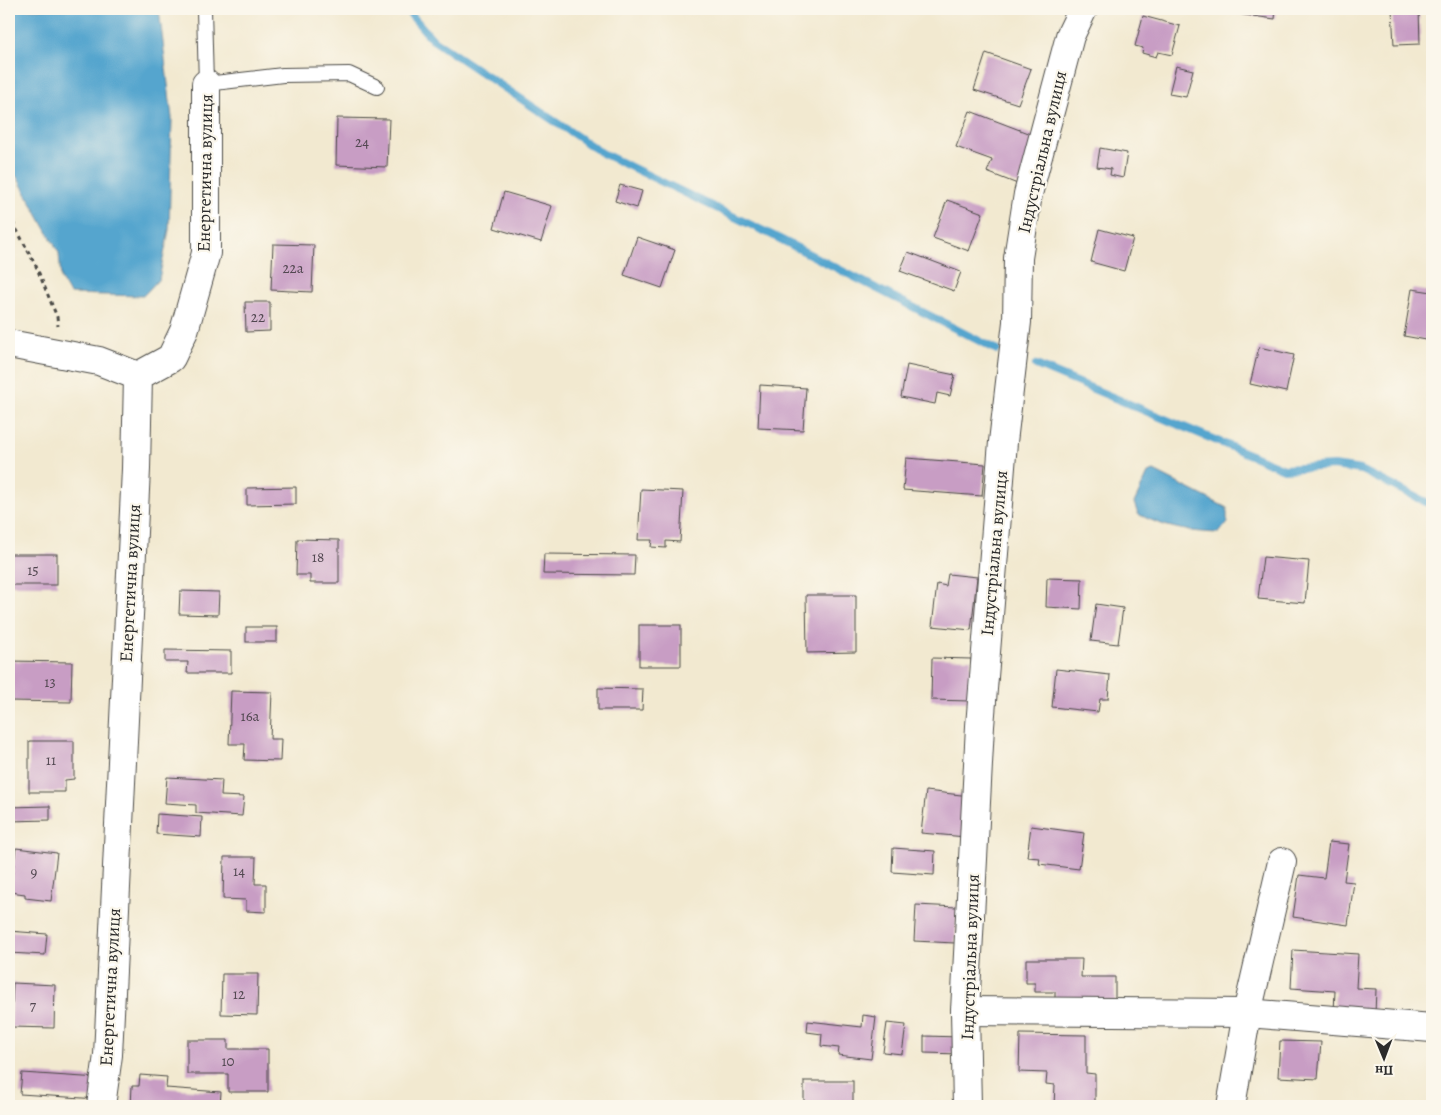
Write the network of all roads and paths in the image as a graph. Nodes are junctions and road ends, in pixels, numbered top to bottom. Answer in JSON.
{"nodes":[{"id":1,"x":204,"y":9,"type":"edge"},
{"id":2,"x":1083,"y":9,"type":"edge"},
{"id":3,"x":206,"y":84,"type":"junction"},
{"id":4,"x":377,"y":87,"type":"dead end"},
{"id":5,"x":9,"y":215,"type":"edge"},
{"id":6,"x":9,"y":344,"type":"edge"},
{"id":7,"x":62,"y":354,"type":"junction"},
{"id":8,"x":138,"y":376,"type":"junction"},
{"id":9,"x":1282,"y":862,"type":"dead end"},
{"id":10,"x":966,"y":1011,"type":"junction"},
{"id":11,"x":1247,"y":1013,"type":"junction"},
{"id":12,"x":1432,"y":1028,"type":"edge"},
{"id":13,"x":101,"y":1106,"type":"edge"},
{"id":14,"x":967,"y":1106,"type":"edge"},
{"id":15,"x":1231,"y":1106,"type":"edge"}],
"edges":[{"from":1,"to":3,"type":"lane"},
{"from":2,"to":10,"type":"street","name":"Індустріальна вулиця"},
{"from":3,"to":4,"type":"lane"},
{"from":3,"to":8,"type":"street","name":"Енергетична вулиця"},
{"from":5,"to":7,"type":"path"},
{"from":6,"to":7,"type":"street"},
{"from":7,"to":8,"type":"street"},
{"from":8,"to":13,"type":"street","name":"Енергетична вулиця"},
{"from":9,"to":11,"type":"street"},
{"from":10,"to":11,"type":"street"},
{"from":10,"to":14,"type":"street","name":"Індустріальна вулиця"},
{"from":11,"to":12,"type":"street"},
{"from":11,"to":15,"type":"street"}]}
